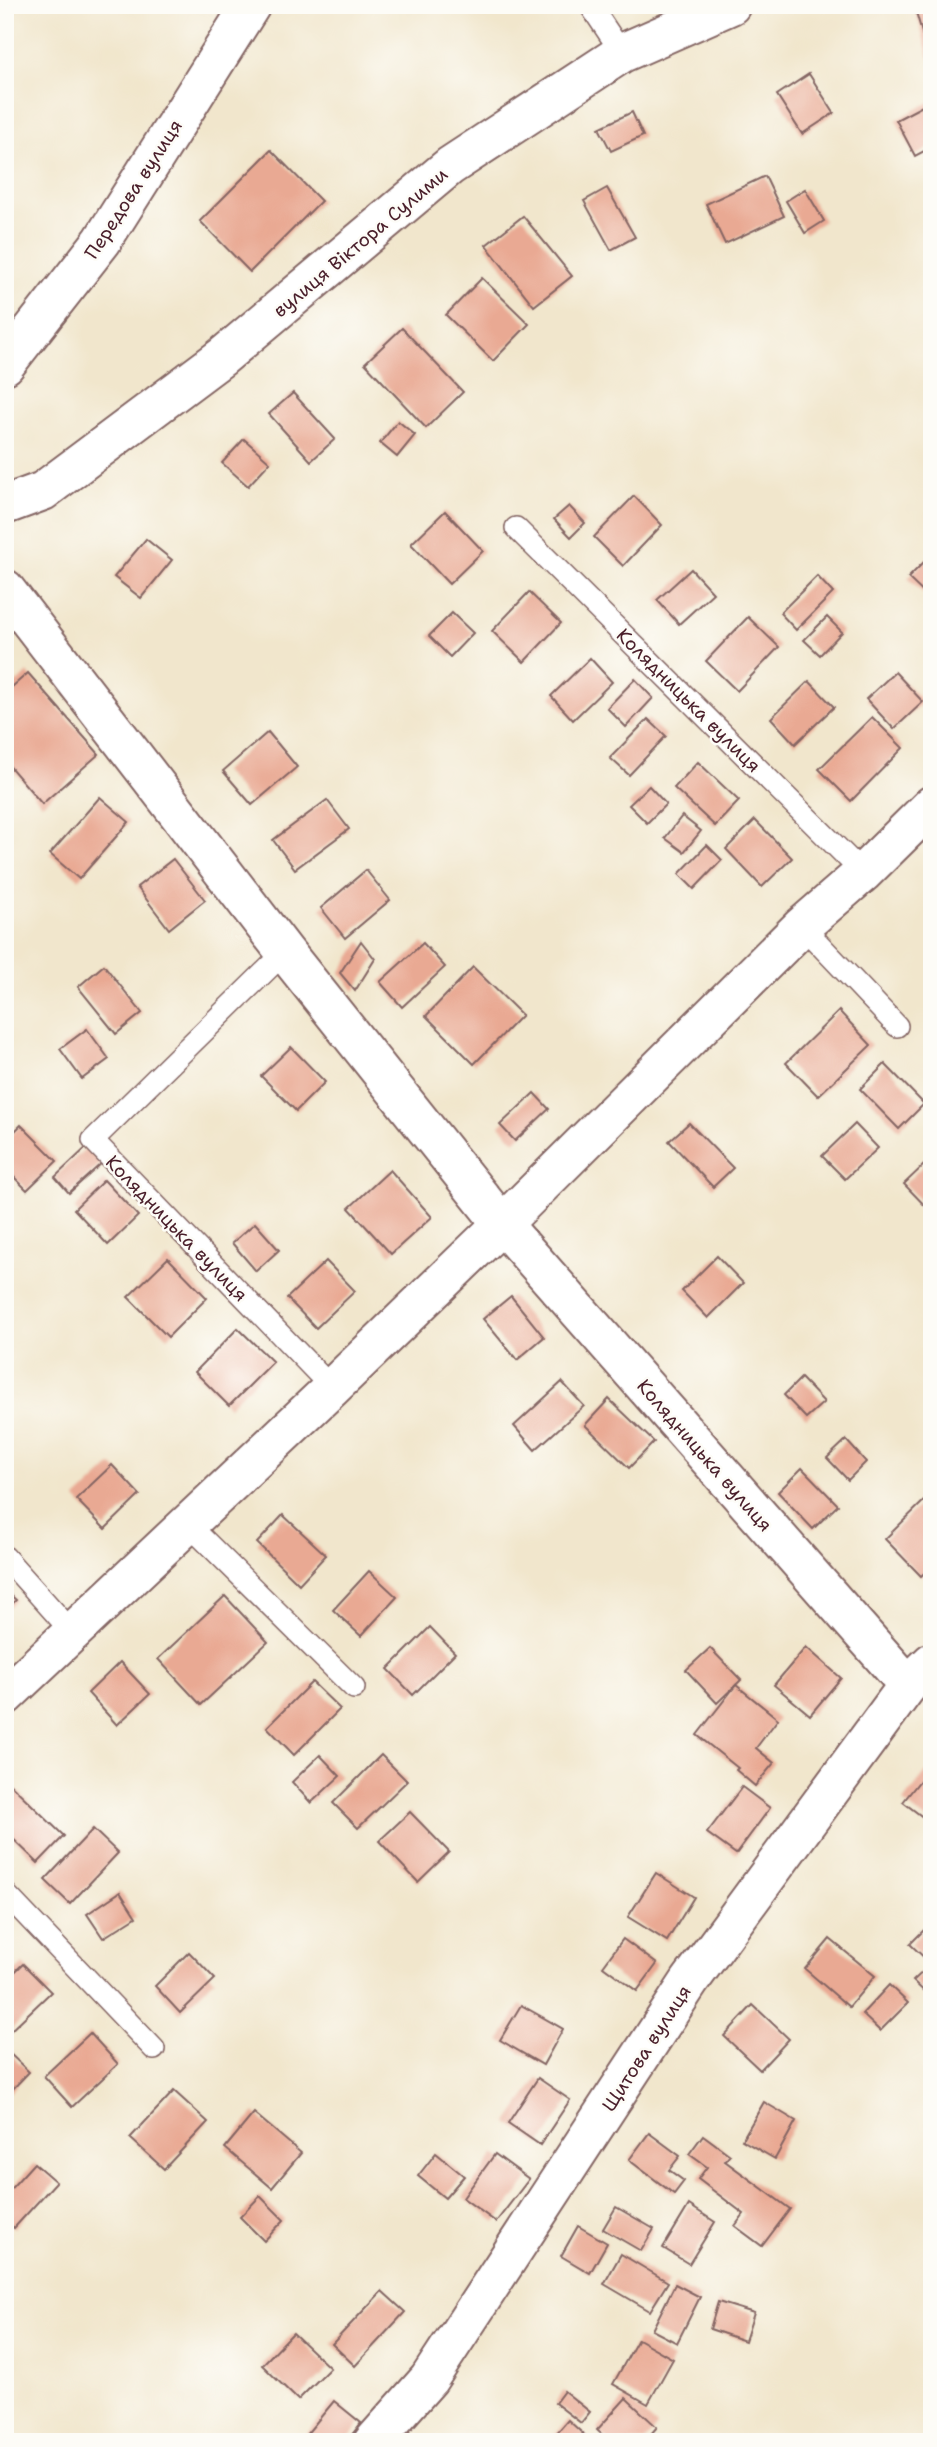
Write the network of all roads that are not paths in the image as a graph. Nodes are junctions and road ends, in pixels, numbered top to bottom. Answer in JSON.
{"nodes":[{"id":1,"x":251,"y":5,"type":"edge"},
{"id":2,"x":590,"y":5,"type":"edge"},
{"id":3,"x":732,"y":5,"type":"edge"},
{"id":4,"x":622,"y":53,"type":"junction"},
{"id":5,"x":5,"y":365,"type":"edge"},
{"id":6,"x":5,"y":505,"type":"edge"},
{"id":7,"x":516,"y":528,"type":"dead end"},
{"id":8,"x":5,"y":589,"type":"edge"},
{"id":9,"x":932,"y":805,"type":"edge"},
{"id":10,"x":863,"y":873,"type":"junction"},
{"id":11,"x":802,"y":926,"type":"junction"},
{"id":12,"x":285,"y":952,"type":"junction"},
{"id":13,"x":897,"y":1026,"type":"dead end"},
{"id":14,"x":502,"y":1224,"type":"junction"},
{"id":15,"x":332,"y":1388,"type":"junction"},
{"id":16,"x":188,"y":1524,"type":"junction"},
{"id":17,"x":5,"y":1557,"type":"edge"},
{"id":18,"x":73,"y":1633,"type":"junction"},
{"id":19,"x":920,"y":1674,"type":"edge"},
{"id":20,"x":354,"y":1688,"type":"dead end"},
{"id":21,"x":5,"y":1696,"type":"edge"},
{"id":22,"x":5,"y":1893,"type":"edge"},
{"id":23,"x":154,"y":2049,"type":"dead end"},
{"id":24,"x":373,"y":2442,"type":"edge"}],
"edges":[{"from":1,"to":5,"type":"street","name":"Передова вулиця"},
{"from":2,"to":4,"type":"lane"},
{"from":3,"to":4,"type":"street","name":"вулиця Віктора Сулими"},
{"from":4,"to":6,"type":"street","name":"вулиця Віктора Сулими"},
{"from":7,"to":10,"type":"lane","name":"Колядницька вулиця"},
{"from":8,"to":12,"type":"street","name":"Колядницька вулиця"},
{"from":9,"to":10,"type":"street"},
{"from":10,"to":11,"type":"street"},
{"from":11,"to":13,"type":"lane"},
{"from":11,"to":14,"type":"street"},
{"from":12,"to":14,"type":"street","name":"Колядницька вулиця"},
{"from":12,"to":15,"type":"lane","name":"Колядницька вулиця"},
{"from":14,"to":15,"type":"street"},
{"from":14,"to":19,"type":"street","name":"Колядницька вулиця"},
{"from":15,"to":16,"type":"street"},
{"from":16,"to":18,"type":"street"},
{"from":16,"to":20,"type":"lane"},
{"from":17,"to":18,"type":"lane"},
{"from":18,"to":21,"type":"street"},
{"from":19,"to":24,"type":"street","name":"Щитова вулиця"},
{"from":22,"to":23,"type":"lane"}]}
